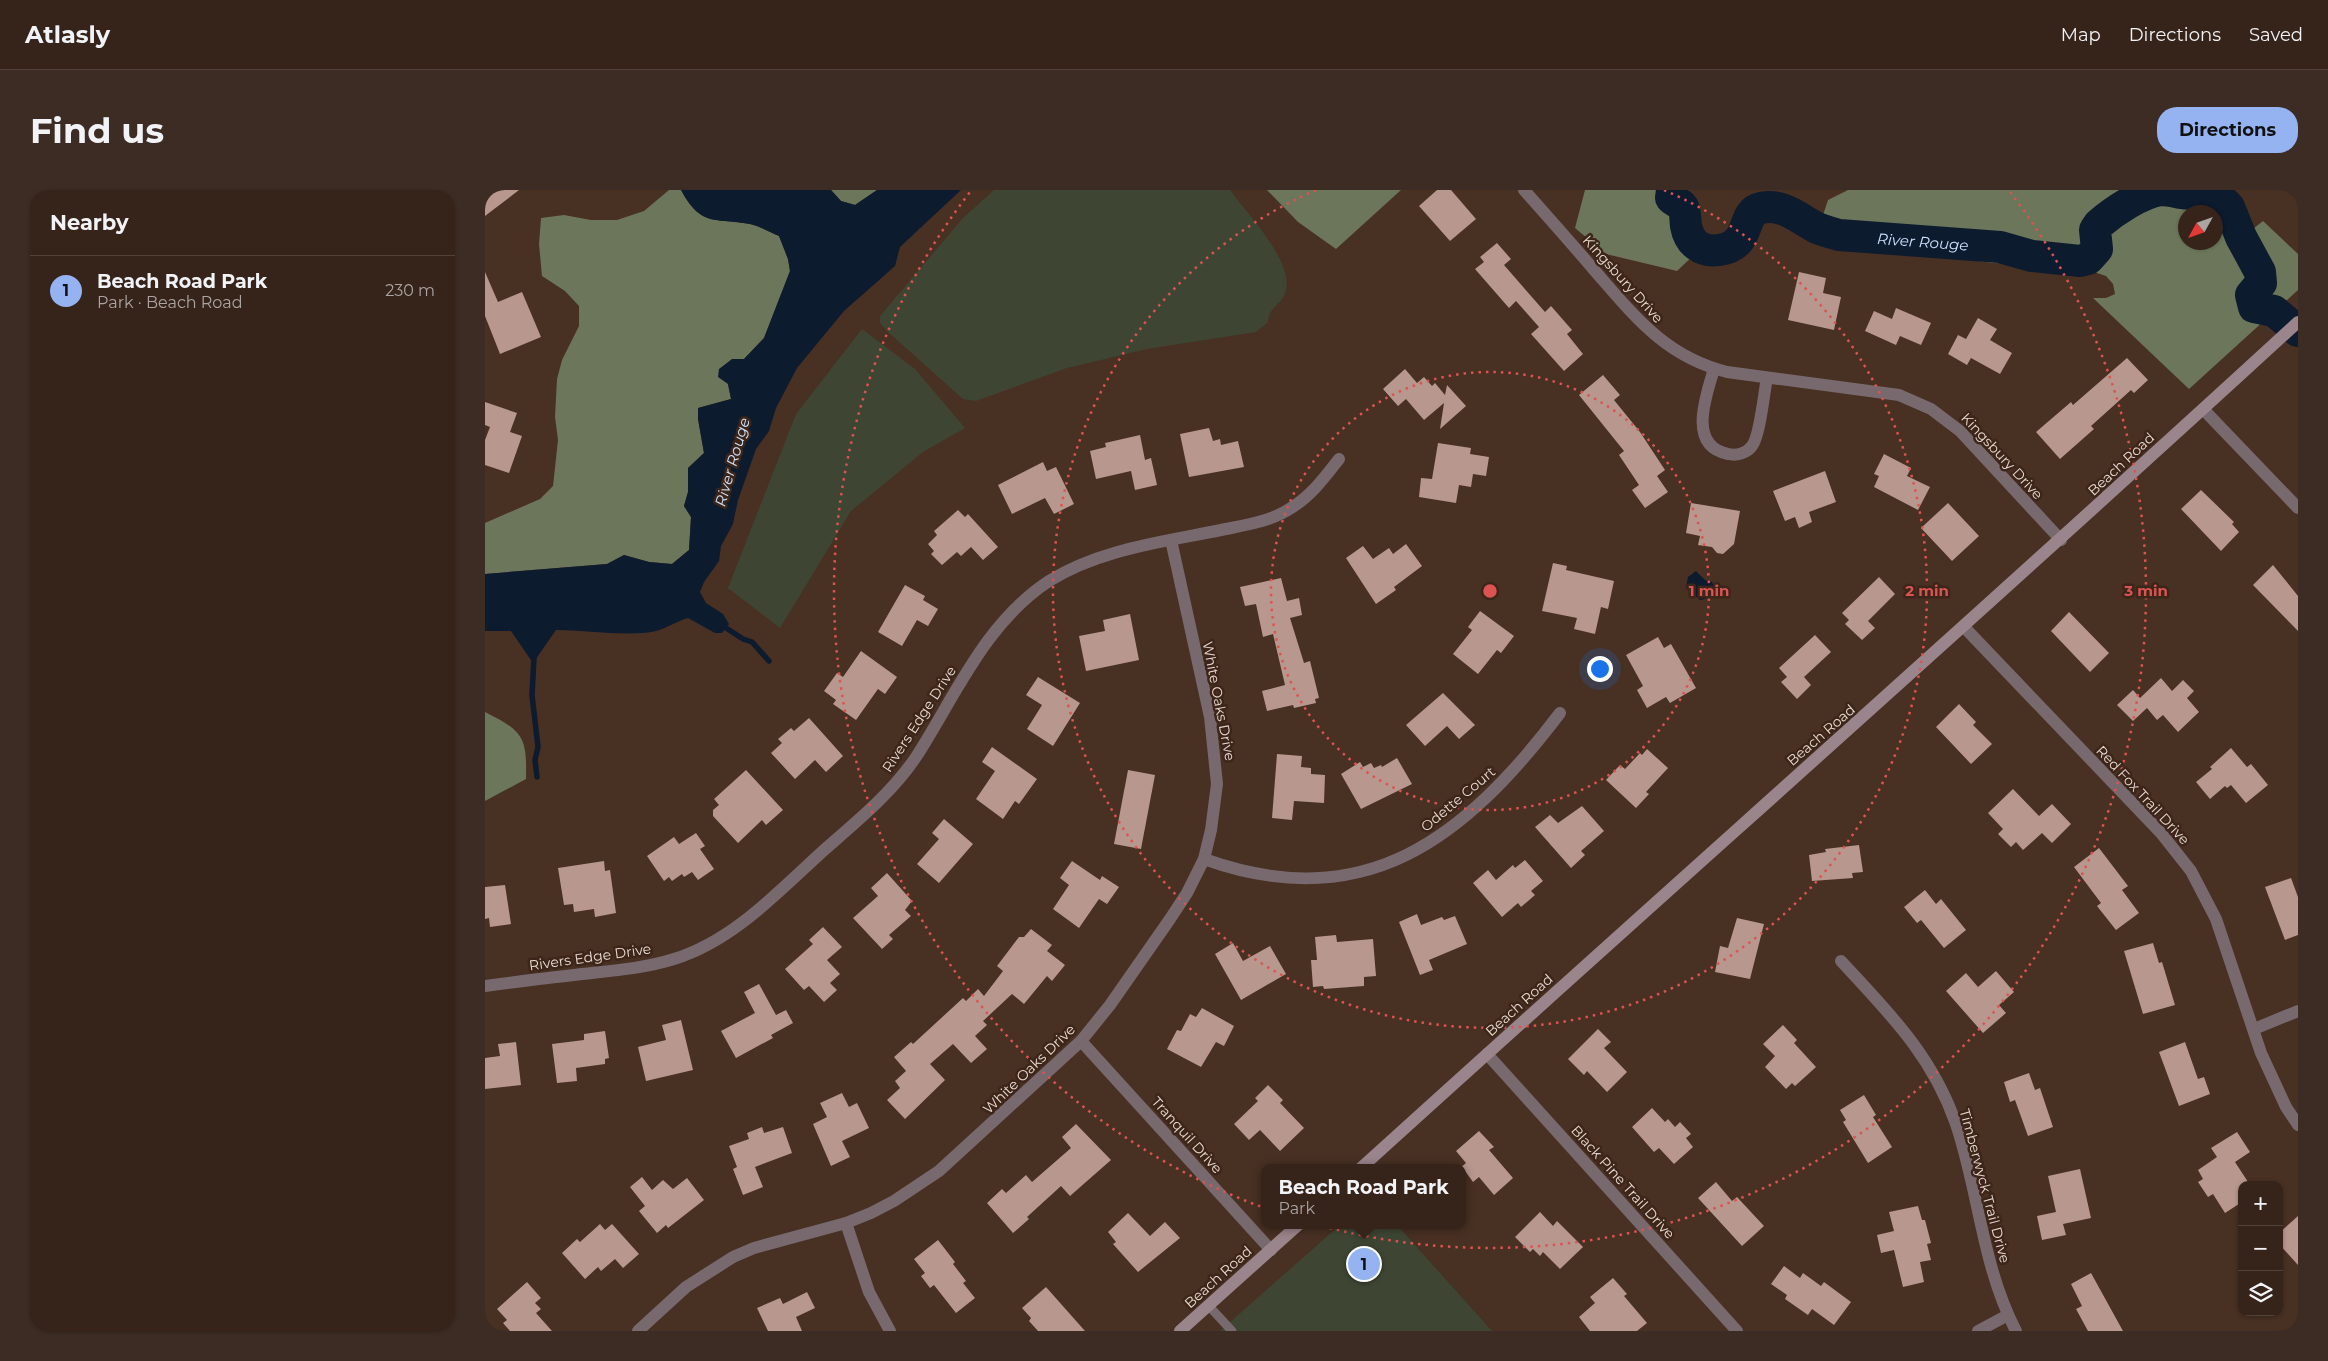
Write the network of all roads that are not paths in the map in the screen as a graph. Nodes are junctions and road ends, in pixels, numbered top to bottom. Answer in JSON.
{"nodes":[{"id":1,"x":1524,"y":190,"type":"edge"},
{"id":2,"x":2298,"y":322,"type":"edge"},
{"id":3,"x":1713,"y":369,"type":"junction"},
{"id":4,"x":1767,"y":378,"type":"junction"},
{"id":5,"x":2203,"y":409,"type":"junction"},
{"id":6,"x":1339,"y":459,"type":"dead end"},
{"id":7,"x":2298,"y":508,"type":"edge"},
{"id":8,"x":1171,"y":540,"type":"junction"},
{"id":9,"x":2061,"y":540,"type":"junction"},
{"id":10,"x":1964,"y":627,"type":"junction"},
{"id":11,"x":1560,"y":713,"type":"dead end"},
{"id":12,"x":1204,"y":859,"type":"junction"},
{"id":13,"x":1841,"y":961,"type":"dead end"},
{"id":14,"x":485,"y":986,"type":"edge"},
{"id":15,"x":2298,"y":1011,"type":"edge"},
{"id":16,"x":2254,"y":1030,"type":"junction"},
{"id":17,"x":1081,"y":1041,"type":"junction"},
{"id":18,"x":1487,"y":1054,"type":"junction"},
{"id":19,"x":2298,"y":1126,"type":"edge"},
{"id":20,"x":1365,"y":1164,"type":"edge"},
{"id":21,"x":846,"y":1223,"type":"junction"},
{"id":22,"x":1294,"y":1229,"type":"edge"},
{"id":23,"x":1271,"y":1250,"type":"junction"},
{"id":24,"x":1208,"y":1305,"type":"junction"},
{"id":25,"x":2008,"y":1315,"type":"junction"},
{"id":26,"x":638,"y":1331,"type":"edge"},
{"id":27,"x":890,"y":1331,"type":"edge"},
{"id":28,"x":1180,"y":1331,"type":"edge"},
{"id":29,"x":1232,"y":1331,"type":"edge"},
{"id":30,"x":1737,"y":1331,"type":"edge"},
{"id":31,"x":1978,"y":1331,"type":"edge"},
{"id":32,"x":2016,"y":1331,"type":"edge"}],
"edges":[{"from":1,"to":3,"type":"street","name":"Kingsbury Drive"},
{"from":2,"to":5,"type":"street","name":"Beach Road"},
{"from":3,"to":4,"type":"street","name":"Kingsbury Drive"},
{"from":3,"to":4,"type":"street"},
{"from":4,"to":9,"type":"street","name":"Kingsbury Drive"},
{"from":5,"to":7,"type":"street"},
{"from":5,"to":9,"type":"street","name":"Beach Road"},
{"from":6,"to":8,"type":"street","name":"Rivers Edge Drive"},
{"from":8,"to":12,"type":"street","name":"White Oaks Drive"},
{"from":8,"to":14,"type":"street","name":"Rivers Edge Drive"},
{"from":9,"to":10,"type":"street","name":"Beach Road"},
{"from":10,"to":16,"type":"street","name":"Red Fox Trail Drive"},
{"from":10,"to":18,"type":"street","name":"Beach Road"},
{"from":11,"to":12,"type":"street","name":"Odette Court"},
{"from":12,"to":17,"type":"street","name":"White Oaks Drive"},
{"from":13,"to":25,"type":"street","name":"Timberwyck Trail Drive"},
{"from":15,"to":16,"type":"street"},
{"from":16,"to":19,"type":"street","name":"Red Fox Trail Drive"},
{"from":17,"to":21,"type":"street","name":"White Oaks Drive"},
{"from":17,"to":23,"type":"street","name":"Tranquil Drive"},
{"from":18,"to":20,"type":"street","name":"Beach Road"},
{"from":18,"to":30,"type":"street","name":"Black Pine Trail Drive"},
{"from":21,"to":26,"type":"street","name":"White Oaks Drive"},
{"from":21,"to":27,"type":"street"},
{"from":22,"to":23,"type":"street","name":"Beach Road"},
{"from":23,"to":24,"type":"street","name":"Beach Road"},
{"from":24,"to":28,"type":"street","name":"Beach Road"},
{"from":24,"to":29,"type":"lane"},
{"from":25,"to":31,"type":"street"},
{"from":25,"to":32,"type":"street","name":"Timberwyck Trail Drive"}]}
